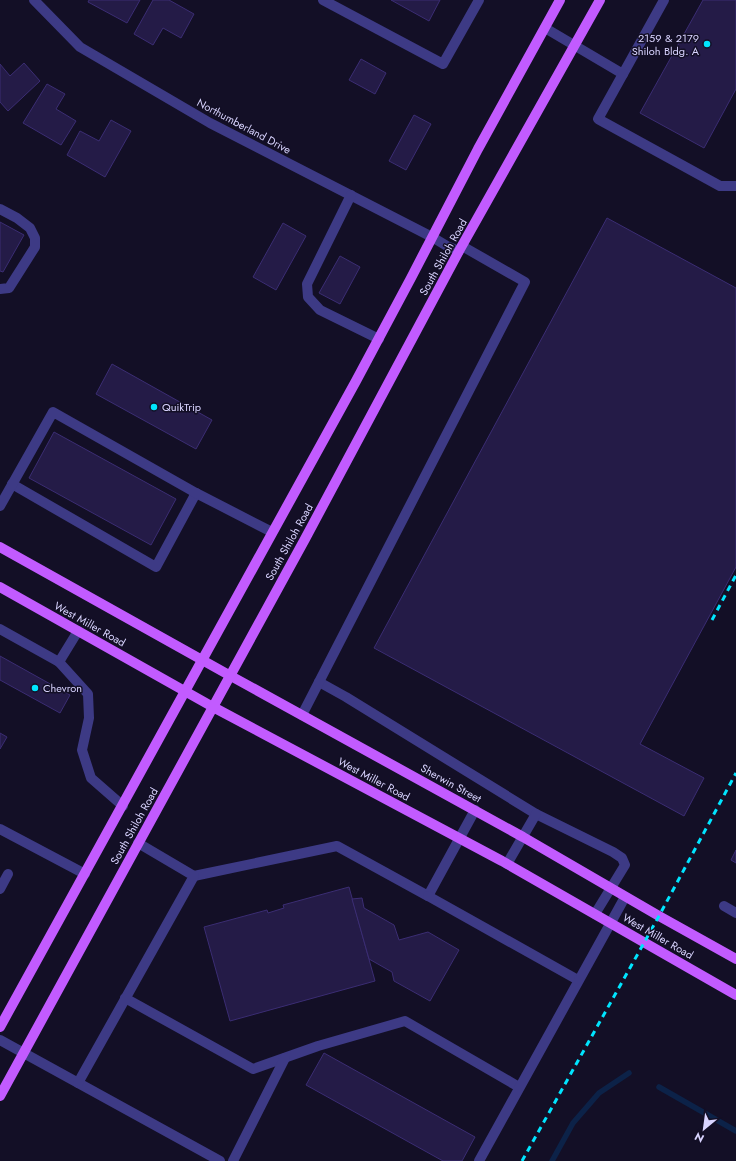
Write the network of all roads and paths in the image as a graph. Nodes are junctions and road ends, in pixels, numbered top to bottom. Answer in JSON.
{"nodes":[{"id":1,"x":34,"y":0,"type":"edge"},
{"id":2,"x":323,"y":0,"type":"edge"},
{"id":3,"x":479,"y":0,"type":"edge"},
{"id":4,"x":560,"y":0,"type":"edge"},
{"id":5,"x":600,"y":0,"type":"edge"},
{"id":6,"x":664,"y":0,"type":"edge"},
{"id":7,"x":544,"y":28,"type":"junction"},
{"id":8,"x":575,"y":45,"type":"junction"},
{"id":9,"x":623,"y":74,"type":"junction"},
{"id":10,"x":736,"y":186,"type":"edge"},
{"id":11,"x":351,"y":195,"type":"junction"},
{"id":12,"x":0,"y":209,"type":"edge"},
{"id":13,"x":432,"y":237,"type":"junction"},
{"id":14,"x":460,"y":248,"type":"junction"},
{"id":15,"x":0,"y":289,"type":"edge"},
{"id":16,"x":379,"y":339,"type":"junction"},
{"id":17,"x":12,"y":484,"type":"junction"},
{"id":18,"x":196,"y":493,"type":"junction"},
{"id":19,"x":0,"y":506,"type":"edge"},
{"id":20,"x":272,"y":532,"type":"junction"},
{"id":21,"x":0,"y":547,"type":"edge"},
{"id":22,"x":0,"y":587,"type":"edge"},
{"id":23,"x":0,"y":629,"type":"edge"},
{"id":24,"x":78,"y":631,"type":"junction"},
{"id":25,"x":202,"y":660,"type":"junction"},
{"id":26,"x":59,"y":662,"type":"junction"},
{"id":27,"x":229,"y":675,"type":"junction"},
{"id":28,"x":319,"y":682,"type":"junction"},
{"id":29,"x":186,"y":692,"type":"junction"},
{"id":30,"x":213,"y":707,"type":"junction"},
{"id":31,"x":302,"y":715,"type":"junction"},
{"id":32,"x":123,"y":806,"type":"junction"},
{"id":33,"x":475,"y":810,"type":"junction"},
{"id":34,"x":536,"y":814,"type":"junction"},
{"id":35,"x":0,"y":829,"type":"edge"},
{"id":36,"x":523,"y":837,"type":"junction"},
{"id":37,"x":460,"y":839,"type":"junction"},
{"id":38,"x":138,"y":843,"type":"junction"},
{"id":39,"x":507,"y":864,"type":"junction"},
{"id":40,"x":8,"y":874,"type":"dead end"},
{"id":41,"x":85,"y":874,"type":"junction"},
{"id":42,"x":194,"y":876,"type":"junction"},
{"id":43,"x":0,"y":889,"type":"edge"},
{"id":44,"x":611,"y":889,"type":"junction"},
{"id":45,"x":428,"y":896,"type":"junction"},
{"id":46,"x":625,"y":897,"type":"junction"},
{"id":47,"x":724,"y":906,"type":"dead end"},
{"id":48,"x":736,"y":913,"type":"edge"},
{"id":49,"x":595,"y":914,"type":"junction"},
{"id":50,"x":659,"y":916,"type":"joint"},
{"id":51,"x":610,"y":923,"type":"junction"},
{"id":52,"x":736,"y":959,"type":"edge"},
{"id":53,"x":578,"y":980,"type":"junction"},
{"id":54,"x":736,"y":995,"type":"edge"},
{"id":55,"x":125,"y":998,"type":"junction"},
{"id":56,"x":0,"y":1027,"type":"edge"},
{"id":57,"x":0,"y":1040,"type":"edge"},
{"id":58,"x":24,"y":1053,"type":"junction"},
{"id":59,"x":285,"y":1058,"type":"junction"},
{"id":60,"x":78,"y":1083,"type":"junction"},
{"id":61,"x":519,"y":1087,"type":"junction"},
{"id":62,"x":0,"y":1096,"type":"edge"},
{"id":63,"x":220,"y":1161,"type":"edge"},
{"id":64,"x":233,"y":1161,"type":"edge"},
{"id":65,"x":479,"y":1161,"type":"edge"}],
"edges":[{"from":1,"to":11,"type":"street","name":"Northumberland Drive"},
{"from":2,"to":3,"type":"street"},
{"from":4,"to":7,"type":"main road","name":"South Shiloh Road"},
{"from":5,"to":8,"type":"main road","name":"South Shiloh Road"},
{"from":6,"to":9,"type":"street"},
{"from":7,"to":8,"type":"street"},
{"from":7,"to":13,"type":"main road","name":"South Shiloh Road"},
{"from":8,"to":9,"type":"street"},
{"from":8,"to":14,"type":"main road","name":"South Shiloh Road"},
{"from":9,"to":10,"type":"street"},
{"from":11,"to":13,"type":"street","name":"Northumberland Drive"},
{"from":11,"to":16,"type":"street"},
{"from":12,"to":15,"type":"street"},
{"from":13,"to":14,"type":"street","name":"Northumberland Drive"},
{"from":13,"to":16,"type":"main road","name":"South Shiloh Road"},
{"from":14,"to":27,"type":"main road","name":"South Shiloh Road"},
{"from":14,"to":28,"type":"street","name":"Northumberland Drive"},
{"from":16,"to":20,"type":"main road","name":"South Shiloh Road"},
{"from":17,"to":18,"type":"street"},
{"from":17,"to":18,"type":"street"},
{"from":17,"to":19,"type":"street"},
{"from":18,"to":20,"type":"street"},
{"from":20,"to":25,"type":"main road","name":"South Shiloh Road"},
{"from":21,"to":25,"type":"main road","name":"West Miller Road"},
{"from":22,"to":24,"type":"main road","name":"West Miller Road"},
{"from":23,"to":26,"type":"street"},
{"from":24,"to":26,"type":"street"},
{"from":24,"to":29,"type":"main road","name":"West Miller Road"},
{"from":25,"to":27,"type":"main road","name":"West Miller Road"},
{"from":25,"to":29,"type":"main road","name":"South Shiloh Road"},
{"from":26,"to":32,"type":"street"},
{"from":27,"to":30,"type":"main road","name":"South Shiloh Road"},
{"from":27,"to":31,"type":"main road","name":"Sherwin Street"},
{"from":28,"to":31,"type":"street"},
{"from":28,"to":34,"type":"street"},
{"from":29,"to":30,"type":"main road","name":"West Miller Road"},
{"from":29,"to":32,"type":"main road","name":"South Shiloh Road"},
{"from":30,"to":37,"type":"main road","name":"West Miller Road"},
{"from":30,"to":38,"type":"main road","name":"South Shiloh Road"},
{"from":31,"to":33,"type":"main road","name":"Sherwin Street"},
{"from":32,"to":41,"type":"main road","name":"South Shiloh Road"},
{"from":33,"to":36,"type":"main road","name":"Sherwin Street"},
{"from":33,"to":37,"type":"street"},
{"from":34,"to":36,"type":"street"},
{"from":34,"to":44,"type":"street"},
{"from":35,"to":41,"type":"street"},
{"from":36,"to":39,"type":"street"},
{"from":36,"to":44,"type":"main road","name":"Sherwin Street"},
{"from":37,"to":39,"type":"main road","name":"West Miller Road"},
{"from":37,"to":45,"type":"street"},
{"from":38,"to":42,"type":"street"},
{"from":38,"to":58,"type":"main road","name":"South Shiloh Road"},
{"from":39,"to":49,"type":"main road","name":"West Miller Road"},
{"from":40,"to":43,"type":"street"},
{"from":41,"to":56,"type":"main road","name":"South Shiloh Road"},
{"from":42,"to":45,"type":"street"},
{"from":42,"to":55,"type":"street"},
{"from":44,"to":46,"type":"main road","name":"Sherwin Street"},
{"from":44,"to":49,"type":"street"},
{"from":45,"to":53,"type":"street"},
{"from":46,"to":50,"type":"main road","name":"Sherwin Street"},
{"from":46,"to":51,"type":"street"},
{"from":47,"to":48,"type":"street"},
{"from":49,"to":51,"type":"main road","name":"West Miller Road"},
{"from":50,"to":52,"type":"main road","name":"West Miller Road"},
{"from":51,"to":53,"type":"street"},
{"from":51,"to":54,"type":"main road","name":"West Miller Road"},
{"from":53,"to":61,"type":"street"},
{"from":55,"to":59,"type":"street"},
{"from":55,"to":60,"type":"street"},
{"from":57,"to":58,"type":"street"},
{"from":58,"to":60,"type":"street"},
{"from":58,"to":62,"type":"main road","name":"South Shiloh Road"},
{"from":59,"to":61,"type":"street"},
{"from":59,"to":64,"type":"street"},
{"from":60,"to":63,"type":"street"},
{"from":61,"to":65,"type":"street"}]}
